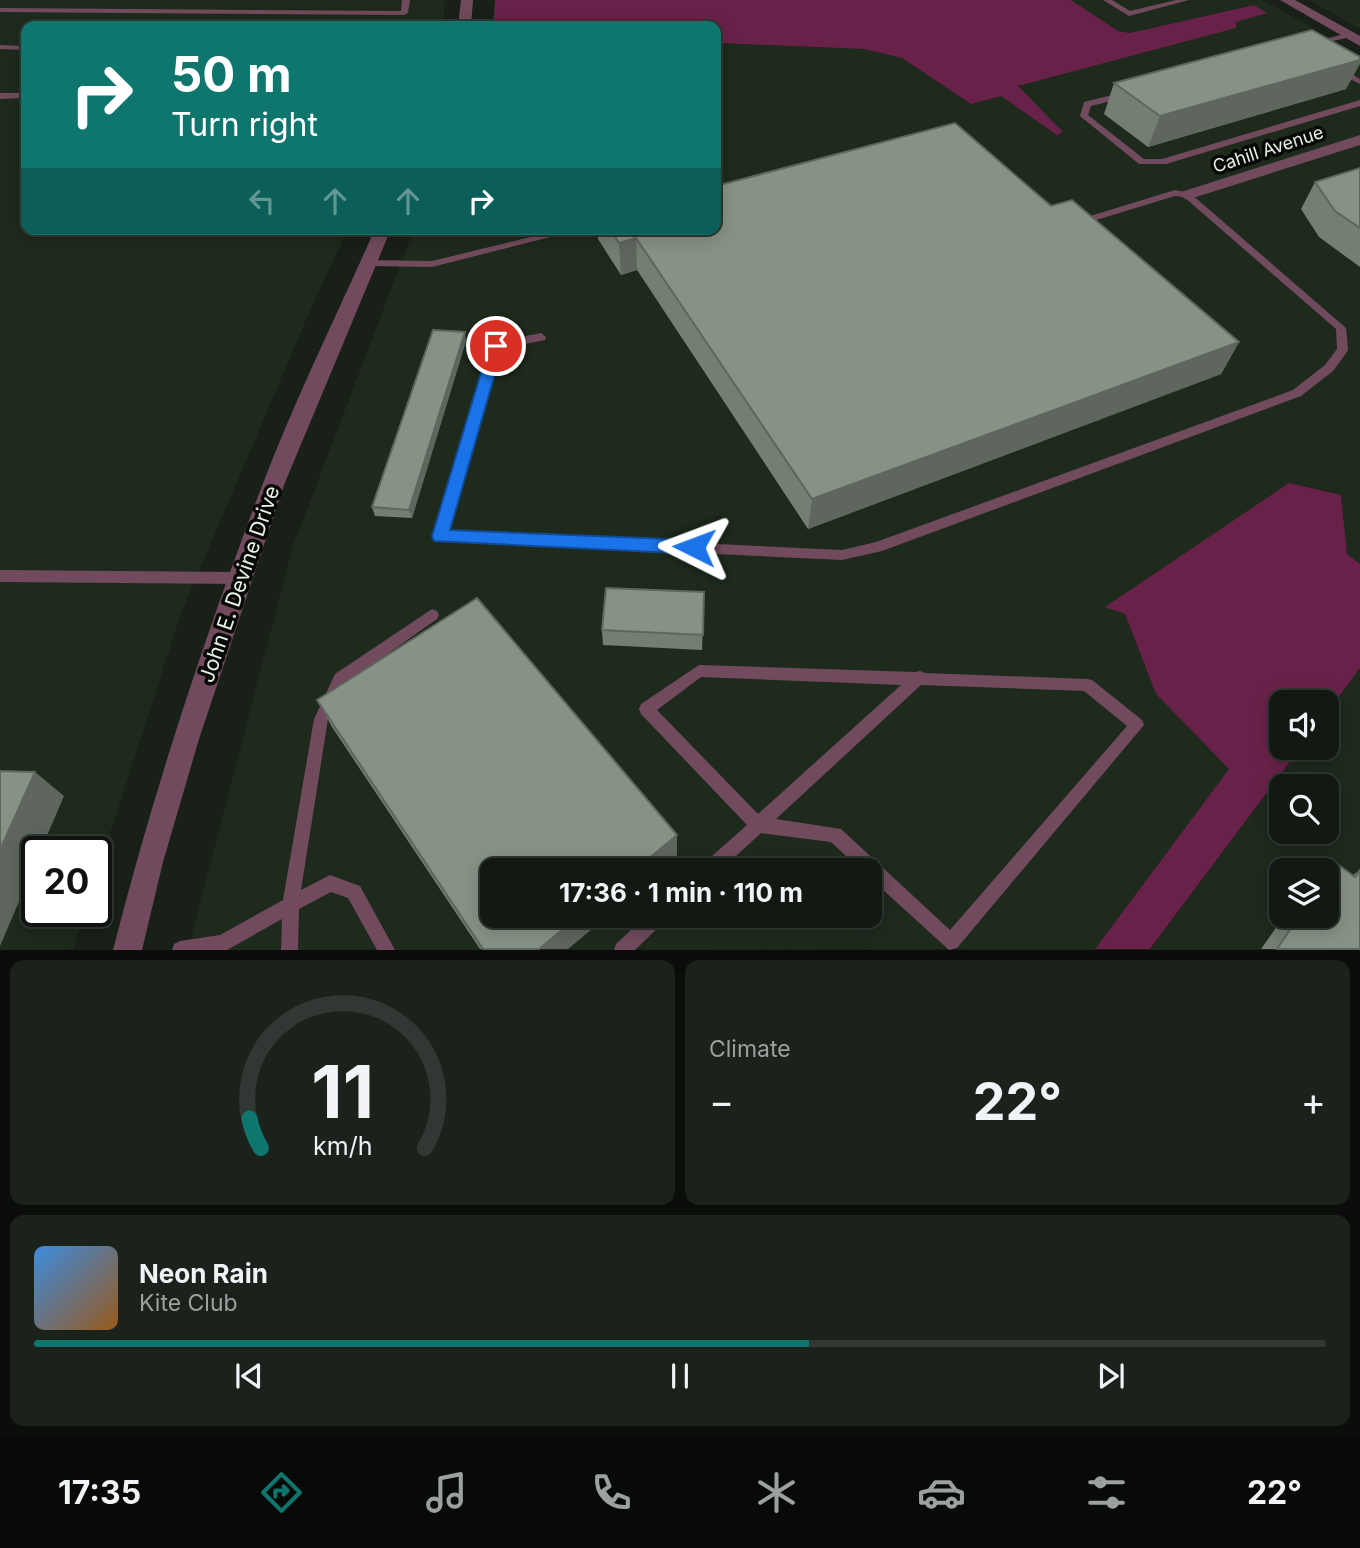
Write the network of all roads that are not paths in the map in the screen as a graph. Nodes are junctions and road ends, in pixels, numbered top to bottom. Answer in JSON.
{"nodes":[{"id":1,"x":406,"y":0,"type":"edge"},
{"id":2,"x":467,"y":0,"type":"edge"},
{"id":3,"x":1107,"y":0,"type":"edge"},
{"id":4,"x":1185,"y":0,"type":"edge"},
{"id":5,"x":1286,"y":0,"type":"edge"},
{"id":6,"x":0,"y":10,"type":"edge"},
{"id":7,"x":465,"y":21,"type":"edge"},
{"id":8,"x":1354,"y":39,"type":"edge"},
{"id":9,"x":0,"y":47,"type":"edge"},
{"id":10,"x":21,"y":48,"type":"edge"},
{"id":11,"x":1315,"y":55,"type":"edge"},
{"id":12,"x":1326,"y":62,"type":"edge"},
{"id":13,"x":1360,"y":82,"type":"edge"},
{"id":14,"x":1138,"y":91,"type":"edge"},
{"id":15,"x":0,"y":96,"type":"edge"},
{"id":16,"x":21,"y":96,"type":"edge"},
{"id":17,"x":1360,"y":103,"type":"edge"},
{"id":18,"x":1360,"y":140,"type":"edge"},
{"id":19,"x":1187,"y":195,"type":"junction"},
{"id":20,"x":1065,"y":219,"type":"edge"},
{"id":21,"x":380,"y":235,"type":"edge"},
{"id":22,"x":552,"y":235,"type":"edge"},
{"id":23,"x":368,"y":262,"type":"junction"},
{"id":24,"x":541,"y":337,"type":"dead end"},
{"id":25,"x":0,"y":576,"type":"edge"},
{"id":26,"x":240,"y":578,"type":"junction"},
{"id":27,"x":432,"y":615,"type":"dead end"},
{"id":28,"x":920,"y":677,"type":"junction"},
{"id":29,"x":758,"y":825,"type":"junction"},
{"id":30,"x":722,"y":858,"type":"edge"},
{"id":31,"x":291,"y":902,"type":"junction"},
{"id":32,"x":645,"y":928,"type":"edge"},
{"id":33,"x":127,"y":950,"type":"edge"},
{"id":34,"x":180,"y":950,"type":"edge"},
{"id":35,"x":289,"y":950,"type":"edge"},
{"id":36,"x":387,"y":950,"type":"edge"},
{"id":37,"x":622,"y":950,"type":"edge"}],
"edges":[{"from":1,"to":6,"type":"lane"},
{"from":2,"to":7,"type":"street"},
{"from":3,"to":4,"type":"lane"},
{"from":5,"to":8,"type":"street"},
{"from":8,"to":11,"type":"lane"},
{"from":9,"to":10,"type":"lane"},
{"from":12,"to":13,"type":"lane"},
{"from":14,"to":17,"type":"lane"},
{"from":15,"to":16,"type":"lane"},
{"from":18,"to":19,"type":"street","name":"Cahill Avenue"},
{"from":19,"to":20,"type":"lane"},
{"from":19,"to":24,"type":"lane"},
{"from":21,"to":23,"type":"street","name":"John E. Devine Drive"},
{"from":22,"to":23,"type":"lane"},
{"from":23,"to":26,"type":"street","name":"John E. Devine Drive"},
{"from":25,"to":26,"type":"lane"},
{"from":26,"to":33,"type":"street","name":"John E. Devine Drive"},
{"from":27,"to":31,"type":"lane"},
{"from":28,"to":29,"type":"lane"},
{"from":28,"to":29,"type":"lane"},
{"from":28,"to":29,"type":"lane"},
{"from":29,"to":30,"type":"lane"},
{"from":31,"to":34,"type":"lane"},
{"from":31,"to":35,"type":"lane"},
{"from":31,"to":36,"type":"lane"},
{"from":32,"to":37,"type":"lane"}]}
